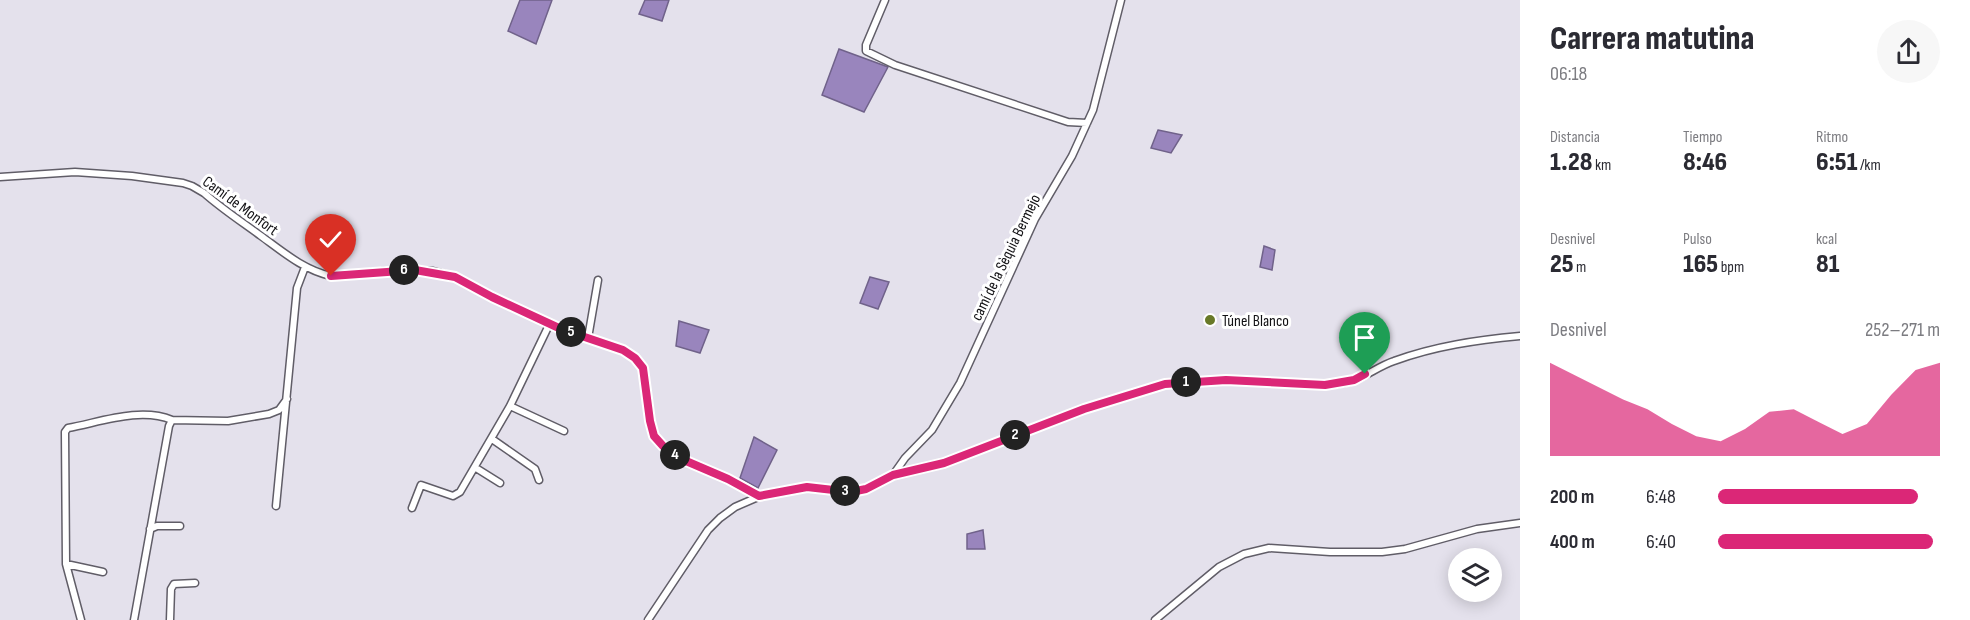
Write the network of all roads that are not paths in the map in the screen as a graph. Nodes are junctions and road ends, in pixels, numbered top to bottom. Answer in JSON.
{"nodes":[{"id":1,"x":885,"y":0,"type":"edge"},
{"id":2,"x":1121,"y":0,"type":"edge"},
{"id":3,"x":1087,"y":123,"type":"junction"},
{"id":4,"x":0,"y":177,"type":"edge"},
{"id":5,"x":305,"y":267,"type":"junction"},
{"id":6,"x":598,"y":280,"type":"dead end"},
{"id":7,"x":550,"y":323,"type":"junction"},
{"id":8,"x":1520,"y":336,"type":"edge"},
{"id":9,"x":588,"y":338,"type":"junction"},
{"id":10,"x":287,"y":399,"type":"junction"},
{"id":11,"x":510,"y":406,"type":"junction"},
{"id":12,"x":172,"y":420,"type":"junction"},
{"id":13,"x":564,"y":431,"type":"dead end"},
{"id":14,"x":492,"y":439,"type":"junction"},
{"id":15,"x":476,"y":468,"type":"junction"},
{"id":16,"x":893,"y":475,"type":"junction"},
{"id":17,"x":538,"y":480,"type":"dead end"},
{"id":18,"x":500,"y":483,"type":"dead end"},
{"id":19,"x":759,"y":496,"type":"junction"},
{"id":20,"x":276,"y":506,"type":"dead end"},
{"id":21,"x":412,"y":508,"type":"dead end"},
{"id":22,"x":1520,"y":523,"type":"edge"},
{"id":23,"x":180,"y":526,"type":"dead end"},
{"id":24,"x":150,"y":529,"type":"junction"},
{"id":25,"x":66,"y":564,"type":"junction"},
{"id":26,"x":103,"y":572,"type":"dead end"},
{"id":27,"x":195,"y":583,"type":"dead end"},
{"id":28,"x":81,"y":620,"type":"edge"},
{"id":29,"x":134,"y":620,"type":"edge"},
{"id":30,"x":170,"y":620,"type":"edge"},
{"id":31,"x":648,"y":620,"type":"edge"},
{"id":32,"x":1155,"y":620,"type":"edge"}],
"edges":[{"from":1,"to":3,"type":"street"},
{"from":2,"to":3,"type":"street","name":"camí de la Sèquia Bermejo"},
{"from":3,"to":16,"type":"street","name":"camí de la Sèquia Bermejo"},
{"from":4,"to":5,"type":"street","name":"Camí de Monfort"},
{"from":5,"to":7,"type":"street","name":"Camí de Monfort"},
{"from":5,"to":10,"type":"street"},
{"from":6,"to":9,"type":"street"},
{"from":7,"to":9,"type":"street","name":"Camí de Monfort"},
{"from":7,"to":11,"type":"street"},
{"from":8,"to":16,"type":"street"},
{"from":9,"to":19,"type":"street","name":"Camí de Monfort"},
{"from":10,"to":12,"type":"street"},
{"from":10,"to":20,"type":"street"},
{"from":11,"to":13,"type":"street"},
{"from":11,"to":14,"type":"street"},
{"from":12,"to":24,"type":"street"},
{"from":12,"to":25,"type":"street"},
{"from":14,"to":15,"type":"street"},
{"from":14,"to":17,"type":"street"},
{"from":15,"to":18,"type":"street"},
{"from":15,"to":21,"type":"street"},
{"from":16,"to":19,"type":"street"},
{"from":19,"to":31,"type":"street"},
{"from":22,"to":32,"type":"street"},
{"from":23,"to":24,"type":"street"},
{"from":24,"to":29,"type":"street"},
{"from":25,"to":26,"type":"street"},
{"from":25,"to":28,"type":"street"},
{"from":27,"to":30,"type":"street"}]}
